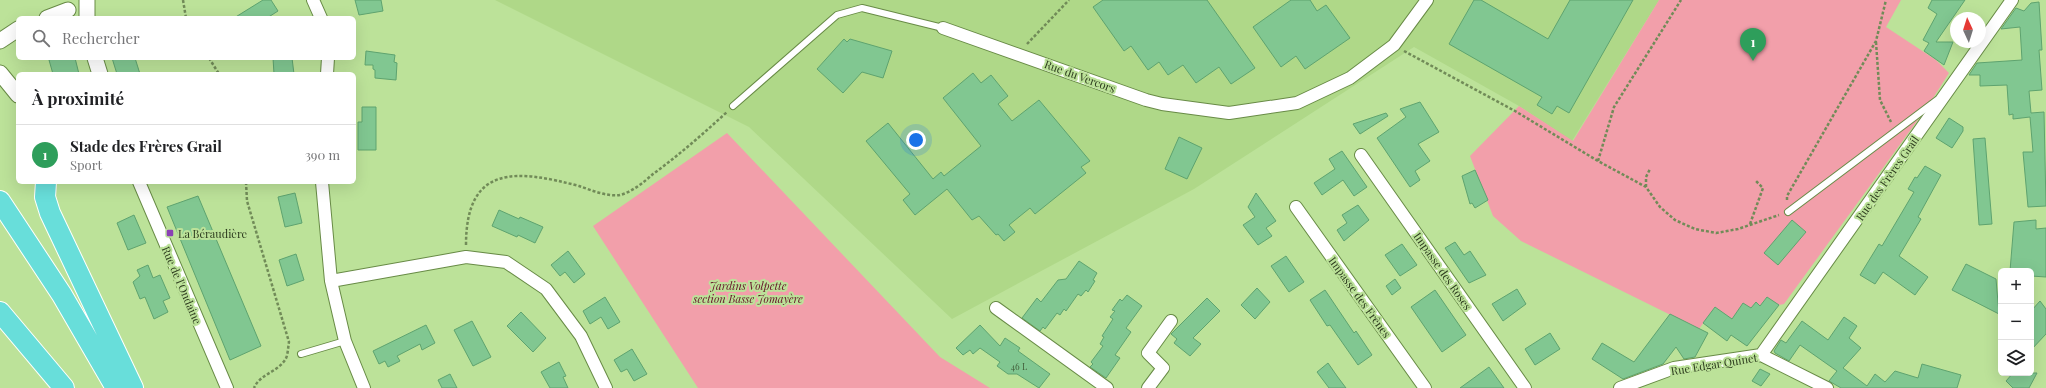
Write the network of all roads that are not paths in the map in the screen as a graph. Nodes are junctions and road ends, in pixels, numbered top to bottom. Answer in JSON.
{"nodes":[{"id":1,"x":87,"y":0,"type":"edge"},
{"id":2,"x":313,"y":0,"type":"edge"},
{"id":3,"x":1427,"y":0,"type":"edge"},
{"id":4,"x":2012,"y":0,"type":"edge"},
{"id":5,"x":68,"y":7,"type":"edge"},
{"id":6,"x":50,"y":16,"type":"edge"},
{"id":7,"x":87,"y":16,"type":"edge"},
{"id":8,"x":320,"y":16,"type":"edge"},
{"id":9,"x":943,"y":28,"type":"joint"},
{"id":10,"x":16,"y":29,"type":"edge"},
{"id":11,"x":16,"y":30,"type":"edge"},
{"id":12,"x":0,"y":32,"type":"edge"},
{"id":13,"x":0,"y":41,"type":"edge"},
{"id":14,"x":96,"y":60,"type":"edge"},
{"id":15,"x":328,"y":60,"type":"edge"},
{"id":16,"x":99,"y":72,"type":"edge"},
{"id":17,"x":327,"y":72,"type":"edge"},
{"id":18,"x":0,"y":73,"type":"edge"},
{"id":19,"x":16,"y":93,"type":"edge"},
{"id":20,"x":1945,"y":95,"type":"junction"},
{"id":21,"x":734,"y":106,"type":"road end"},
{"id":22,"x":1362,"y":154,"type":"dead end"},
{"id":23,"x":46,"y":184,"type":"edge"},
{"id":24,"x":140,"y":184,"type":"edge"},
{"id":25,"x":322,"y":184,"type":"edge"},
{"id":26,"x":0,"y":200,"type":"edge"},
{"id":27,"x":1296,"y":207,"type":"dead end"},
{"id":28,"x":1788,"y":212,"type":"road end"},
{"id":29,"x":0,"y":217,"type":"edge"},
{"id":30,"x":331,"y":281,"type":"junction"},
{"id":31,"x":996,"y":308,"type":"dead end"},
{"id":32,"x":0,"y":312,"type":"edge"},
{"id":33,"x":1171,"y":322,"type":"dead end"},
{"id":34,"x":345,"y":341,"type":"junction"},
{"id":35,"x":300,"y":354,"type":"dead end"},
{"id":36,"x":1761,"y":355,"type":"junction"},
{"id":37,"x":64,"y":388,"type":"edge"},
{"id":38,"x":105,"y":388,"type":"edge"},
{"id":39,"x":116,"y":388,"type":"edge"},
{"id":40,"x":132,"y":388,"type":"edge"},
{"id":41,"x":227,"y":388,"type":"edge"},
{"id":42,"x":364,"y":388,"type":"edge"},
{"id":43,"x":606,"y":388,"type":"edge"},
{"id":44,"x":1107,"y":388,"type":"edge"},
{"id":45,"x":1148,"y":388,"type":"edge"},
{"id":46,"x":1425,"y":388,"type":"edge"},
{"id":47,"x":1526,"y":388,"type":"edge"},
{"id":48,"x":1620,"y":388,"type":"edge"},
{"id":49,"x":1827,"y":388,"type":"edge"}],
"edges":[{"from":1,"to":7,"type":"street"},
{"from":2,"to":8,"type":"street"},
{"from":3,"to":9,"type":"street","name":"Rue du Vercors"},
{"from":4,"to":20,"type":"street","name":"Rue des Frères Grail"},
{"from":5,"to":6,"type":"street"},
{"from":9,"to":21,"type":"lane","name":"Rue du Vercors"},
{"from":10,"to":12,"type":"street"},
{"from":11,"to":13,"type":"street"},
{"from":14,"to":16,"type":"street"},
{"from":15,"to":17,"type":"street"},
{"from":18,"to":19,"type":"street"},
{"from":20,"to":28,"type":"lane"},
{"from":20,"to":36,"type":"street","name":"Rue des Frères Grail"},
{"from":22,"to":47,"type":"street","name":"Impasse des Roses"},
{"from":23,"to":40,"type":"highway"},
{"from":24,"to":41,"type":"street","name":"Rue de l'Ondaine"},
{"from":25,"to":30,"type":"street"},
{"from":26,"to":39,"type":"highway"},
{"from":27,"to":46,"type":"street","name":"Impasse des Frênes"},
{"from":29,"to":38,"type":"highway"},
{"from":30,"to":34,"type":"street"},
{"from":30,"to":43,"type":"street"},
{"from":31,"to":44,"type":"street"},
{"from":32,"to":37,"type":"highway"},
{"from":33,"to":45,"type":"street"},
{"from":34,"to":35,"type":"lane"},
{"from":34,"to":42,"type":"street"},
{"from":36,"to":48,"type":"street","name":"Rue Edgar Quinet"},
{"from":36,"to":49,"type":"street","name":"Rue Edgar Quinet"}]}
